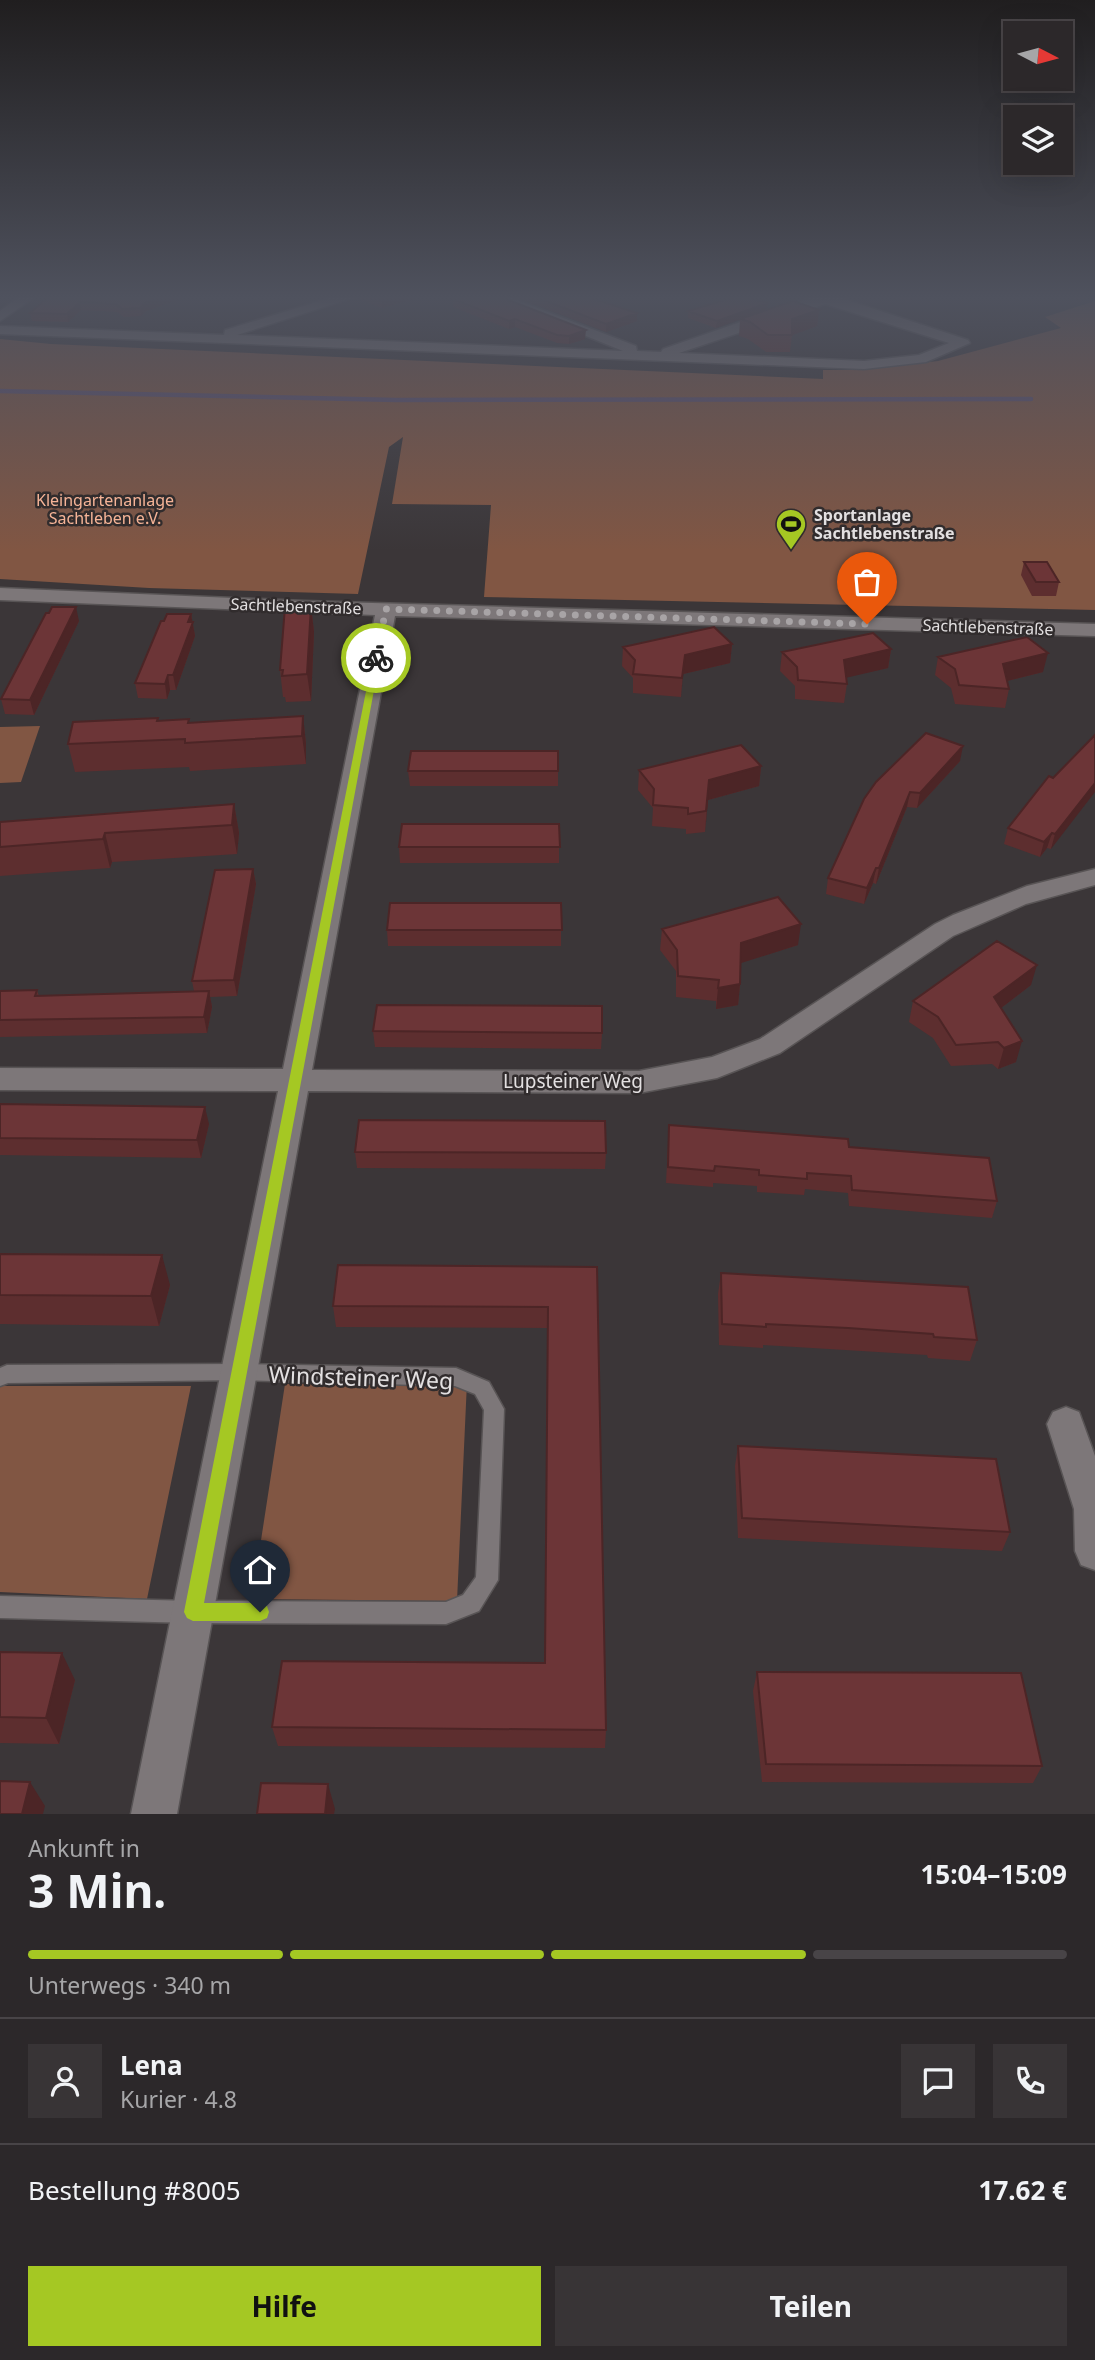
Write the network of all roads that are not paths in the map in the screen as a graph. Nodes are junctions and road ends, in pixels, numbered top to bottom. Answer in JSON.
{"nodes":[{"id":1,"x":0,"y":594,"type":"edge"},
{"id":2,"x":386,"y":609,"type":"junction"},
{"id":3,"x":1095,"y":630,"type":"edge"},
{"id":4,"x":1095,"y":877,"type":"edge"},
{"id":5,"x":0,"y":1079,"type":"edge"},
{"id":6,"x":295,"y":1080,"type":"junction"},
{"id":7,"x":239,"y":1372,"type":"junction"},
{"id":8,"x":0,"y":1377,"type":"edge"},
{"id":9,"x":1066,"y":1424,"type":"dead end"},
{"id":10,"x":1095,"y":1551,"type":"edge"},
{"id":11,"x":0,"y":1607,"type":"edge"},
{"id":12,"x":193,"y":1612,"type":"junction"},
{"id":13,"x":155,"y":1814,"type":"edge"}],
"edges":[{"from":1,"to":2,"type":"street","name":"Sachtlebenstraße"},
{"from":2,"to":3,"type":"street","name":"Sachtlebenstraße"},
{"from":2,"to":6,"type":"street","name":"Windsteiner Weg"},
{"from":4,"to":6,"type":"street","name":"Lupsteiner Weg"},
{"from":5,"to":6,"type":"street","name":"Lupsteiner Weg"},
{"from":6,"to":7,"type":"street","name":"Windsteiner Weg"},
{"from":7,"to":8,"type":"lane","name":"Windsteiner Weg"},
{"from":7,"to":12,"type":"street","name":"Windsteiner Weg"},
{"from":7,"to":12,"type":"lane","name":"Windsteiner Weg"},
{"from":9,"to":10,"type":"street"},
{"from":11,"to":12,"type":"lane","name":"Windsteiner Weg"},
{"from":12,"to":13,"type":"street","name":"Windsteiner Weg"}]}
